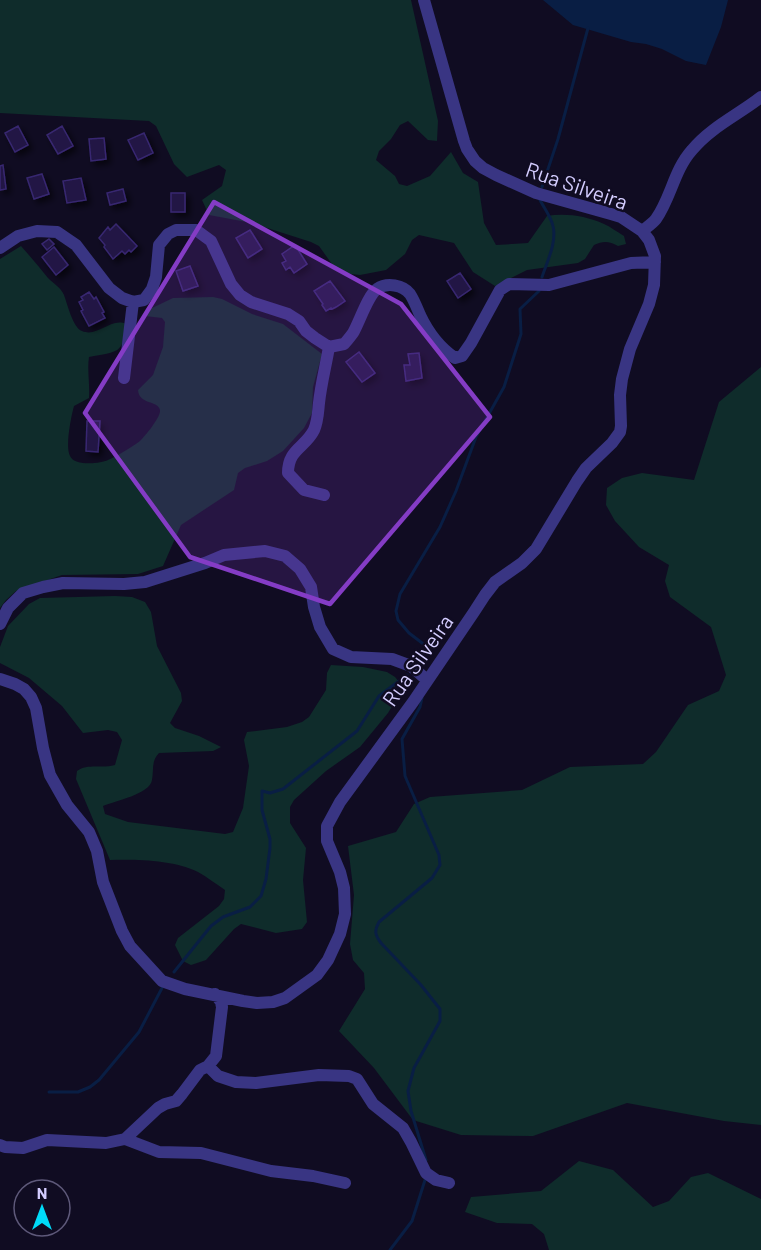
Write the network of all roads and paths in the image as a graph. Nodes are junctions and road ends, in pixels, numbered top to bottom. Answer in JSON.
{"nodes":[{"id":1,"x":424,"y":0,"type":"edge"},
{"id":2,"x":761,"y":97,"type":"edge"},
{"id":3,"x":642,"y":231,"type":"junction"},
{"id":4,"x":0,"y":248,"type":"edge"},
{"id":5,"x":656,"y":262,"type":"junction"},
{"id":6,"x":133,"y":302,"type":"junction"},
{"id":7,"x":329,"y":347,"type":"junction"},
{"id":8,"x":124,"y":378,"type":"dead end"},
{"id":9,"x":324,"y":495,"type":"dead end"},
{"id":10,"x":0,"y":624,"type":"edge"},
{"id":11,"x":0,"y":679,"type":"edge"},
{"id":12,"x":427,"y":680,"type":"junction"},
{"id":13,"x":215,"y":994,"type":"junction"},
{"id":14,"x":208,"y":1066,"type":"junction"},
{"id":15,"x":125,"y":1139,"type":"junction"},
{"id":16,"x":0,"y":1145,"type":"edge"},
{"id":17,"x":345,"y":1183,"type":"dead end"},
{"id":18,"x":449,"y":1183,"type":"dead end"}],
"edges":[{"from":1,"to":3,"type":"street","name":"Rua Silveira"},
{"from":2,"to":3,"type":"street"},
{"from":3,"to":5,"type":"street","name":"Rua Silveira"},
{"from":4,"to":6,"type":"street"},
{"from":5,"to":7,"type":"street"},
{"from":5,"to":12,"type":"street","name":"Rua Silveira"},
{"from":6,"to":7,"type":"street"},
{"from":6,"to":8,"type":"street"},
{"from":7,"to":9,"type":"street"},
{"from":10,"to":12,"type":"street"},
{"from":11,"to":13,"type":"street","name":"Rua Silveira"},
{"from":12,"to":13,"type":"street","name":"Rua Silveira"},
{"from":13,"to":14,"type":"street"},
{"from":14,"to":15,"type":"street"},
{"from":14,"to":18,"type":"street"},
{"from":15,"to":16,"type":"street"},
{"from":15,"to":17,"type":"street"}]}
